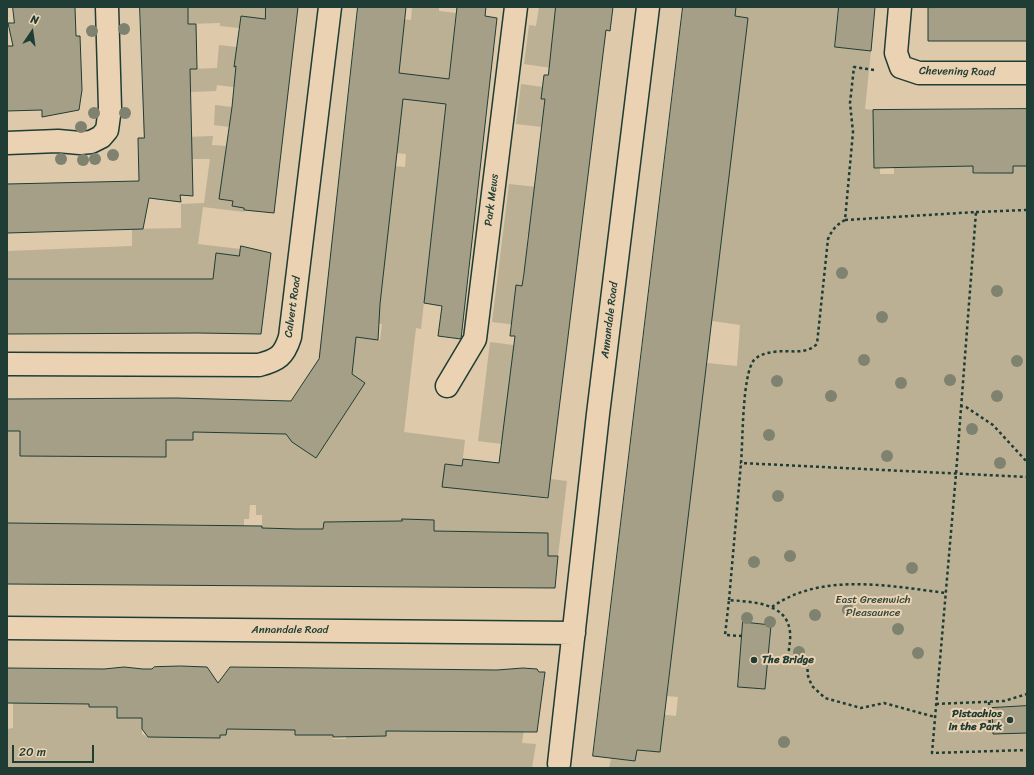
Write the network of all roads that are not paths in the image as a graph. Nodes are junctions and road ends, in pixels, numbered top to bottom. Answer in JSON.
{"nodes":[{"id":1,"x":107,"y":7,"type":"edge"},
{"id":2,"x":330,"y":7,"type":"edge"},
{"id":3,"x":516,"y":7,"type":"edge"},
{"id":4,"x":648,"y":7,"type":"edge"},
{"id":5,"x":900,"y":7,"type":"edge"},
{"id":6,"x":1027,"y":73,"type":"edge"},
{"id":7,"x":7,"y":143,"type":"edge"},
{"id":8,"x":7,"y":364,"type":"edge"},
{"id":9,"x":447,"y":386,"type":"dead end"},
{"id":10,"x":7,"y":628,"type":"edge"},
{"id":11,"x":574,"y":632,"type":"junction"},
{"id":12,"x":559,"y":764,"type":"dead end"}],
"edges":[{"from":1,"to":7,"type":"street"},
{"from":2,"to":8,"type":"street","name":"Calvert Road"},
{"from":3,"to":9,"type":"street","name":"Park Mews"},
{"from":4,"to":11,"type":"street","name":"Annandale Road"},
{"from":5,"to":6,"type":"street","name":"Chevening Road"},
{"from":10,"to":11,"type":"street","name":"Annandale Road"},
{"from":11,"to":12,"type":"street","name":"Annandale Road"}]}
